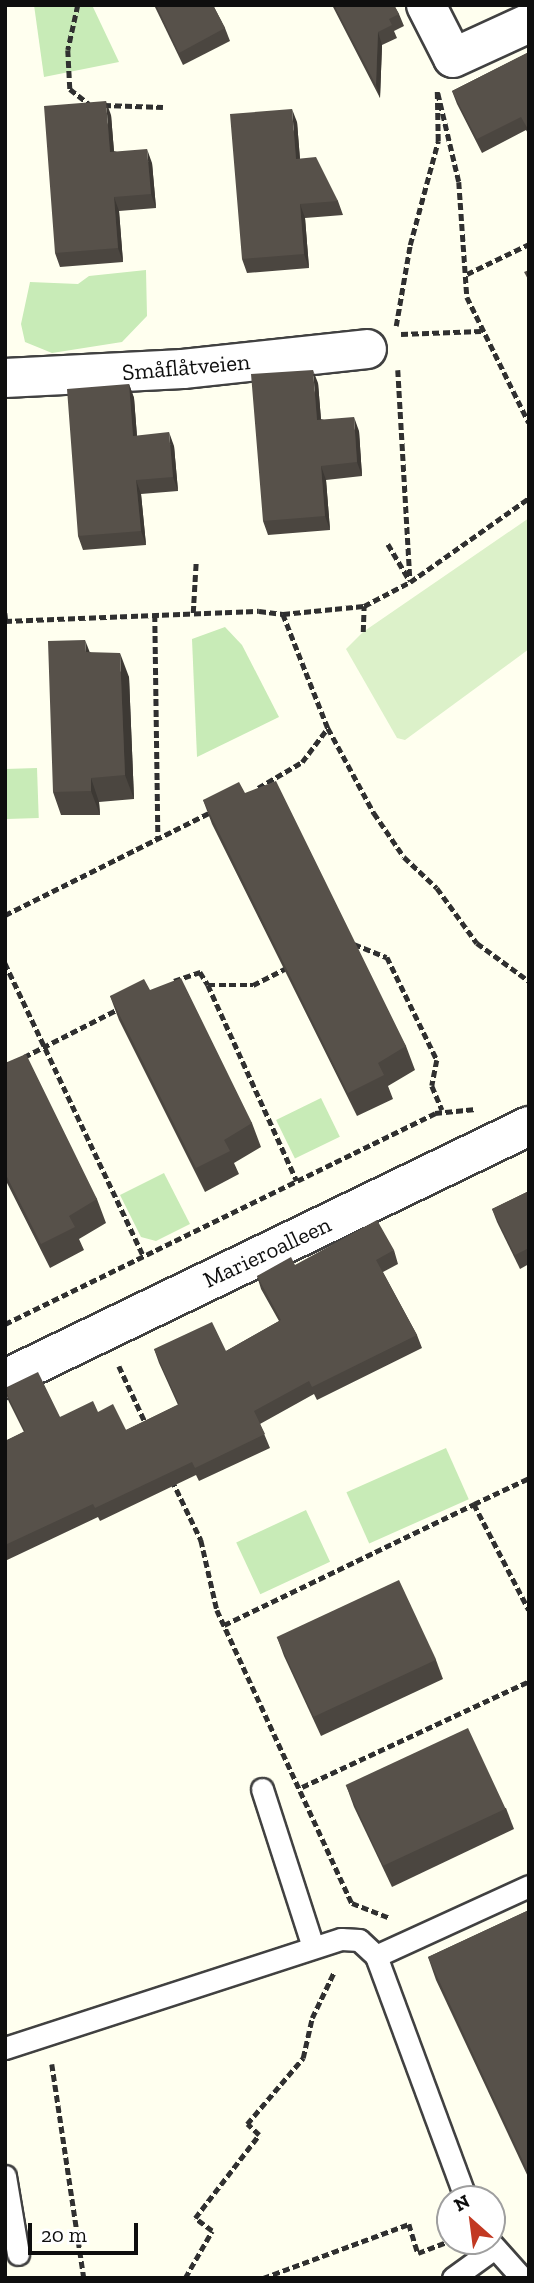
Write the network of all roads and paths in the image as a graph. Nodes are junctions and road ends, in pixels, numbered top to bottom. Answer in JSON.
{"nodes":[{"id":1,"x":78,"y":5,"type":"edge"},
{"id":2,"x":426,"y":5,"type":"edge"},
{"id":3,"x":529,"y":23,"type":"edge"},
{"id":4,"x":445,"y":73,"type":"junction"},
{"id":5,"x":163,"y":107,"type":"dead end"},
{"id":6,"x":529,"y":244,"type":"edge"},
{"id":7,"x":467,"y":274,"type":"junction"},
{"id":8,"x":481,"y":331,"type":"junction"},
{"id":9,"x":389,"y":348,"type":"junction"},
{"id":10,"x":5,"y":378,"type":"edge"},
{"id":11,"x":529,"y":423,"type":"edge"},
{"id":12,"x":529,"y":498,"type":"edge"},
{"id":13,"x":388,"y":544,"type":"dead end"},
{"id":14,"x":195,"y":561,"type":"dead end"},
{"id":15,"x":410,"y":582,"type":"junction"},
{"id":16,"x":364,"y":606,"type":"junction"},
{"id":17,"x":5,"y":613,"type":"edge"},
{"id":18,"x":193,"y":613,"type":"junction"},
{"id":19,"x":283,"y":614,"type":"junction"},
{"id":20,"x":155,"y":615,"type":"junction"},
{"id":21,"x":6,"y":621,"type":"edge"},
{"id":22,"x":363,"y":632,"type":"dead end"},
{"id":23,"x":328,"y":728,"type":"junction"},
{"id":24,"x":254,"y":790,"type":"edge"},
{"id":25,"x":218,"y":808,"type":"edge"},
{"id":26,"x":158,"y":839,"type":"junction"},
{"id":27,"x":5,"y":915,"type":"edge"},
{"id":28,"x":340,"y":943,"type":"edge"},
{"id":29,"x":5,"y":963,"type":"edge"},
{"id":30,"x":290,"y":967,"type":"edge"},
{"id":31,"x":529,"y":981,"type":"edge"},
{"id":32,"x":167,"y":984,"type":"edge"},
{"id":33,"x":208,"y":985,"type":"junction"},
{"id":34,"x":131,"y":1003,"type":"edge"},
{"id":35,"x":45,"y":1046,"type":"junction"},
{"id":36,"x":15,"y":1062,"type":"edge"},
{"id":37,"x":442,"y":1110,"type":"junction"},
{"id":38,"x":529,"y":1126,"type":"edge"},
{"id":39,"x":494,"y":1143,"type":"junction"},
{"id":40,"x":298,"y":1181,"type":"junction"},
{"id":41,"x":142,"y":1255,"type":"junction"},
{"id":42,"x":5,"y":1324,"type":"edge"},
{"id":43,"x":102,"y":1331,"type":"junction"},
{"id":44,"x":5,"y":1379,"type":"edge"},
{"id":45,"x":150,"y":1433,"type":"edge"},
{"id":46,"x":167,"y":1468,"type":"edge"},
{"id":47,"x":529,"y":1478,"type":"edge"},
{"id":48,"x":474,"y":1504,"type":"junction"},
{"id":49,"x":529,"y":1610,"type":"edge"},
{"id":50,"x":224,"y":1625,"type":"junction"},
{"id":51,"x":529,"y":1681,"type":"edge"},
{"id":52,"x":302,"y":1787,"type":"junction"},
{"id":53,"x":262,"y":1789,"type":"dead end"},
{"id":54,"x":529,"y":1886,"type":"edge"},
{"id":55,"x":394,"y":1920,"type":"dead end"},
{"id":56,"x":313,"y":1947,"type":"junction"},
{"id":57,"x":376,"y":1956,"type":"junction"},
{"id":58,"x":334,"y":1971,"type":"dead end"},
{"id":59,"x":46,"y":2034,"type":"junction"},
{"id":60,"x":5,"y":2048,"type":"edge"},
{"id":61,"x":5,"y":2176,"type":"edge"},
{"id":62,"x":461,"y":2185,"type":"edge"},
{"id":63,"x":436,"y":2246,"type":"edge"},
{"id":64,"x":18,"y":2254,"type":"dead end"},
{"id":65,"x":479,"y":2255,"type":"edge"},
{"id":66,"x":500,"y":2255,"type":"edge"},
{"id":67,"x":84,"y":2278,"type":"edge"},
{"id":68,"x":185,"y":2278,"type":"edge"},
{"id":69,"x":263,"y":2278,"type":"edge"},
{"id":70,"x":453,"y":2278,"type":"edge"},
{"id":71,"x":522,"y":2278,"type":"edge"}],
"edges":[{"from":1,"to":5,"type":"path"},
{"from":2,"to":4,"type":"street"},
{"from":3,"to":4,"type":"street"},
{"from":4,"to":7,"type":"path"},
{"from":4,"to":9,"type":"path"},
{"from":6,"to":7,"type":"path"},
{"from":7,"to":8,"type":"path"},
{"from":8,"to":9,"type":"path"},
{"from":8,"to":11,"type":"path"},
{"from":9,"to":10,"type":"street","name":"Småflåtveien"},
{"from":9,"to":15,"type":"path"},
{"from":12,"to":15,"type":"path"},
{"from":13,"to":15,"type":"path"},
{"from":14,"to":18,"type":"path"},
{"from":15,"to":16,"type":"path"},
{"from":16,"to":19,"type":"path"},
{"from":16,"to":22,"type":"path"},
{"from":17,"to":21,"type":"path"},
{"from":18,"to":19,"type":"path"},
{"from":18,"to":20,"type":"path"},
{"from":19,"to":23,"type":"path"},
{"from":20,"to":21,"type":"path"},
{"from":20,"to":26,"type":"path"},
{"from":23,"to":24,"type":"path"},
{"from":23,"to":31,"type":"path"},
{"from":25,"to":26,"type":"path"},
{"from":26,"to":27,"type":"path"},
{"from":28,"to":37,"type":"path"},
{"from":29,"to":35,"type":"path"},
{"from":30,"to":33,"type":"path"},
{"from":32,"to":33,"type":"path"},
{"from":33,"to":40,"type":"path"},
{"from":34,"to":35,"type":"path"},
{"from":35,"to":36,"type":"path"},
{"from":35,"to":41,"type":"path"},
{"from":37,"to":39,"type":"path"},
{"from":37,"to":40,"type":"path"},
{"from":38,"to":39,"type":"street","name":"Marieroalleen"},
{"from":39,"to":43,"type":"street","name":"Marieroalleen"},
{"from":40,"to":41,"type":"path"},
{"from":41,"to":42,"type":"path"},
{"from":43,"to":44,"type":"street","name":"Marieroalleen"},
{"from":43,"to":45,"type":"path"},
{"from":46,"to":50,"type":"path"},
{"from":47,"to":48,"type":"path"},
{"from":48,"to":49,"type":"path"},
{"from":48,"to":50,"type":"path"},
{"from":50,"to":52,"type":"path"},
{"from":51,"to":52,"type":"path"},
{"from":52,"to":55,"type":"path"},
{"from":53,"to":56,"type":"lane"},
{"from":54,"to":57,"type":"lane"},
{"from":56,"to":57,"type":"lane"},
{"from":56,"to":59,"type":"lane"},
{"from":57,"to":62,"type":"lane"},
{"from":58,"to":68,"type":"path"},
{"from":59,"to":60,"type":"lane"},
{"from":59,"to":67,"type":"path"},
{"from":61,"to":64,"type":"lane"},
{"from":63,"to":69,"type":"path"},
{"from":65,"to":70,"type":"lane"},
{"from":66,"to":71,"type":"lane"}]}
